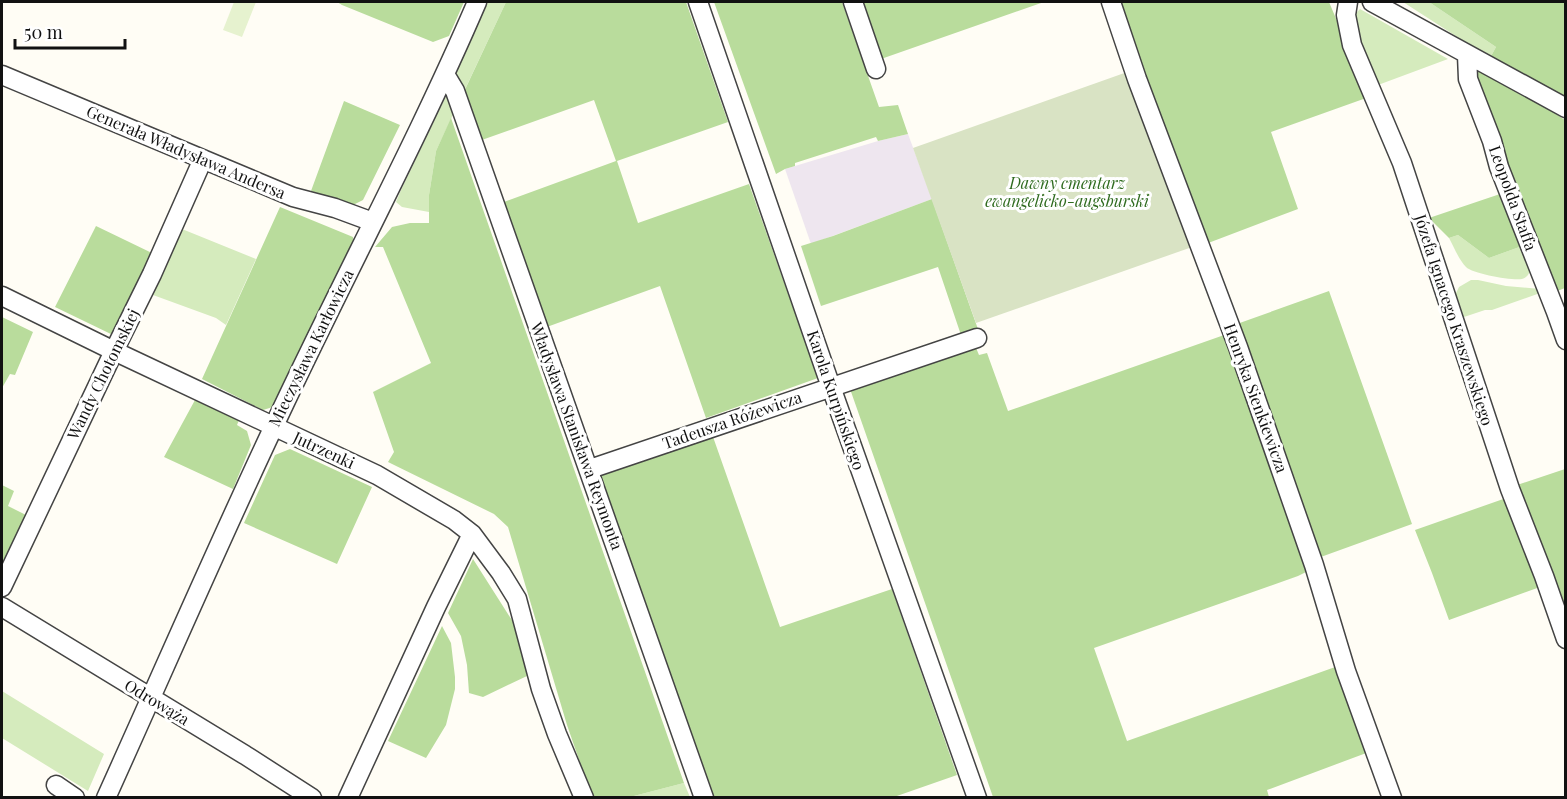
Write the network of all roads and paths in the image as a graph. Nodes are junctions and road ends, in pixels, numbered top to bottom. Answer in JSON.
{"nodes":[{"id":1,"x":477,"y":2,"type":"edge"},
{"id":2,"x":698,"y":2,"type":"edge"},
{"id":3,"x":853,"y":2,"type":"edge"},
{"id":4,"x":1111,"y":2,"type":"edge"},
{"id":5,"x":1348,"y":2,"type":"edge"},
{"id":6,"x":1372,"y":2,"type":"edge"},
{"id":7,"x":1467,"y":55,"type":"junction"},
{"id":8,"x":876,"y":69,"type":"dead end"},
{"id":9,"x":2,"y":75,"type":"edge"},
{"id":10,"x":446,"y":76,"type":"junction"},
{"id":11,"x":1566,"y":108,"type":"edge"},
{"id":12,"x":203,"y":159,"type":"junction"},
{"id":13,"x":373,"y":222,"type":"junction"},
{"id":14,"x":2,"y":296,"type":"edge"},
{"id":15,"x":977,"y":338,"type":"dead end"},
{"id":16,"x":1566,"y":340,"type":"edge"},
{"id":17,"x":114,"y":351,"type":"junction"},
{"id":18,"x":831,"y":387,"type":"junction"},
{"id":19,"x":274,"y":426,"type":"junction"},
{"id":20,"x":590,"y":469,"type":"junction"},
{"id":21,"x":472,"y":534,"type":"junction"},
{"id":22,"x":2,"y":587,"type":"edge"},
{"id":23,"x":2,"y":607,"type":"edge"},
{"id":24,"x":1566,"y":639,"type":"edge"},
{"id":25,"x":150,"y":698,"type":"junction"},
{"id":26,"x":56,"y":785,"type":"dead end"},
{"id":27,"x":75,"y":798,"type":"edge"},
{"id":28,"x":106,"y":798,"type":"edge"},
{"id":29,"x":312,"y":798,"type":"edge"},
{"id":30,"x":348,"y":798,"type":"edge"},
{"id":31,"x":585,"y":798,"type":"edge"},
{"id":32,"x":704,"y":798,"type":"edge"},
{"id":33,"x":976,"y":798,"type":"edge"},
{"id":34,"x":1392,"y":798,"type":"edge"}],
"edges":[{"from":1,"to":10,"type":"street","name":"Mieczysława Karłowicza"},
{"from":2,"to":18,"type":"street","name":"Karola Kurpińskiego"},
{"from":3,"to":8,"type":"street"},
{"from":4,"to":34,"type":"street","name":"Henryka Sienkiewicza"},
{"from":5,"to":24,"type":"street","name":"Józefa Ignacego Kraszewskiego"},
{"from":6,"to":7,"type":"street"},
{"from":7,"to":11,"type":"street"},
{"from":7,"to":16,"type":"street","name":"Leopolda Staffa"},
{"from":9,"to":12,"type":"street","name":"Generała Władysława Andersa"},
{"from":10,"to":13,"type":"street","name":"Mieczysława Karłowicza"},
{"from":10,"to":20,"type":"street","name":"Władysława Stanisława Reymonta"},
{"from":12,"to":13,"type":"street","name":"Generała Władysława Andersa"},
{"from":12,"to":17,"type":"street","name":"Wandy Chotomskiej"},
{"from":13,"to":19,"type":"street","name":"Mieczysława Karłowicza"},
{"from":14,"to":17,"type":"street","name":"Jutrzenki"},
{"from":15,"to":18,"type":"street","name":"Tadeusza Różewicza"},
{"from":17,"to":19,"type":"street","name":"Jutrzenki"},
{"from":17,"to":22,"type":"street","name":"Wandy Chotomskiej"},
{"from":18,"to":20,"type":"street","name":"Tadeusza Różewicza"},
{"from":18,"to":33,"type":"street","name":"Karola Kurpińskiego"},
{"from":19,"to":21,"type":"street","name":"Jutrzenki"},
{"from":19,"to":25,"type":"street","name":"Mieczysława Karłowicza"},
{"from":20,"to":32,"type":"street","name":"Władysława Stanisława Reymonta"},
{"from":21,"to":30,"type":"street"},
{"from":21,"to":31,"type":"street","name":"Jutrzenki"},
{"from":23,"to":25,"type":"street","name":"Odrowąża"},
{"from":25,"to":28,"type":"street","name":"Mieczysława Karłowicza"},
{"from":25,"to":29,"type":"street","name":"Odrowąża"},
{"from":26,"to":27,"type":"street"}]}
